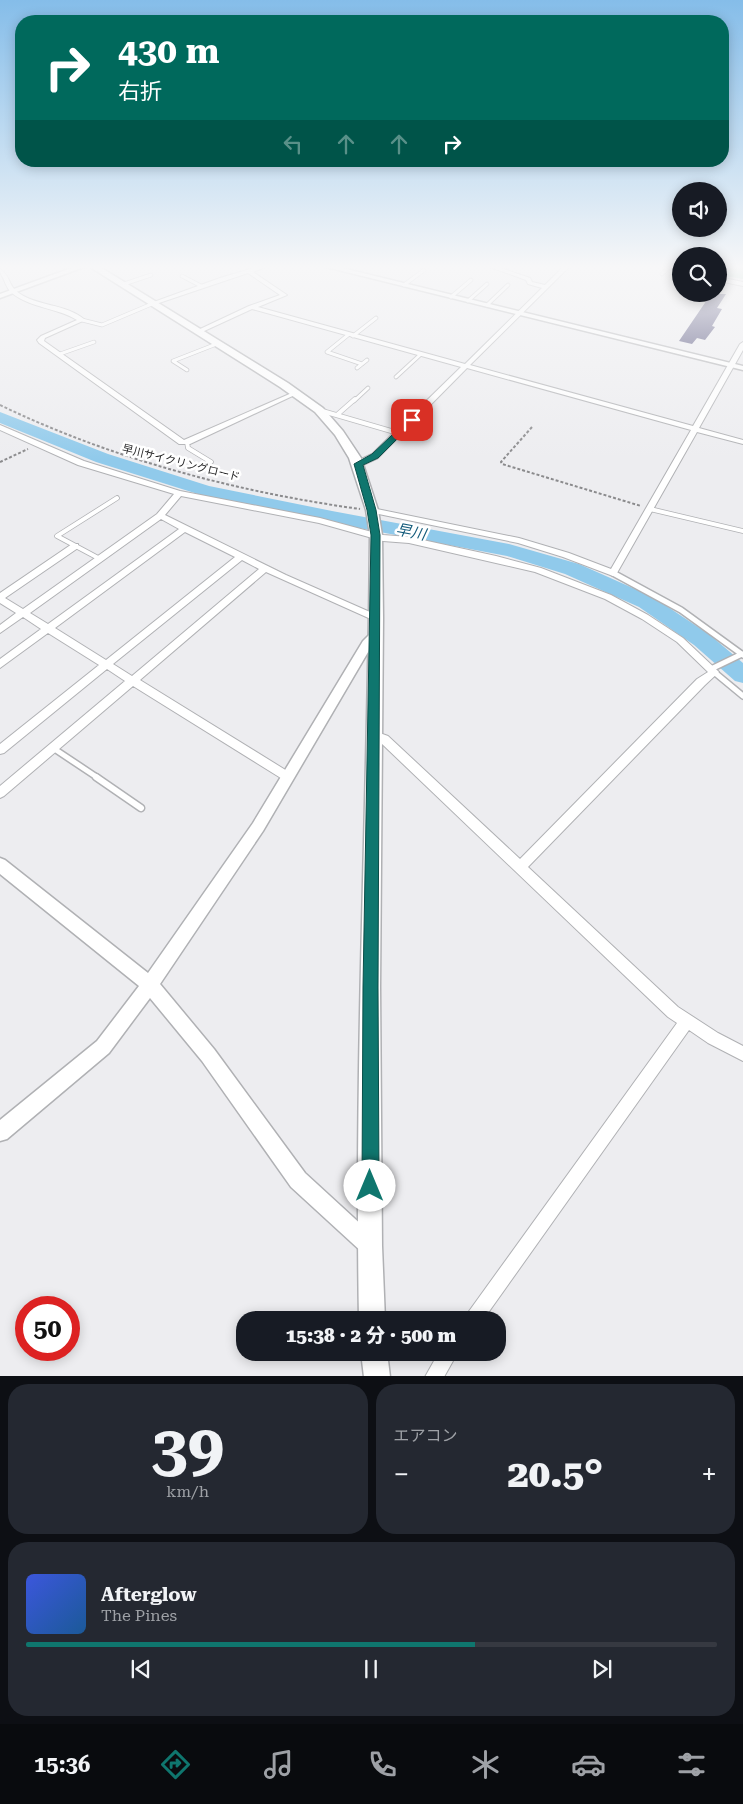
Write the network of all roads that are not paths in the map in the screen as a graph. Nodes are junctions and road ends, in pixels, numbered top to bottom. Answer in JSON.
{"nodes":[{"id":1,"x":57,"y":331,"type":"edge"},
{"id":2,"x":200,"y":331,"type":"edge"},
{"id":3,"x":337,"y":331,"type":"edge"},
{"id":4,"x":357,"y":331,"type":"edge"},
{"id":5,"x":501,"y":331,"type":"edge"},
{"id":6,"x":594,"y":331,"type":"edge"},
{"id":7,"x":351,"y":335,"type":"junction"},
{"id":8,"x":94,"y":342,"type":"dead end"},
{"id":9,"x":219,"y":343,"type":"junction"},
{"id":10,"x":743,"y":344,"type":"edge"},
{"id":11,"x":60,"y":354,"type":"junction"},
{"id":12,"x":421,"y":354,"type":"junction"},
{"id":13,"x":366,"y":360,"type":"dead end"},
{"id":14,"x":362,"y":364,"type":"junction"},
{"id":15,"x":732,"y":365,"type":"junction"},
{"id":16,"x":465,"y":367,"type":"junction"},
{"id":17,"x":358,"y":368,"type":"dead end"},
{"id":18,"x":743,"y":368,"type":"edge"},
{"id":19,"x":187,"y":370,"type":"dead end"},
{"id":20,"x":396,"y":377,"type":"dead end"},
{"id":21,"x":368,"y":388,"type":"dead end"},
{"id":22,"x":296,"y":393,"type":"junction"},
{"id":23,"x":318,"y":410,"type":"junction"},
{"id":24,"x":338,"y":414,"type":"junction"},
{"id":25,"x":0,"y":427,"type":"edge"},
{"id":26,"x":695,"y":429,"type":"junction"},
{"id":27,"x":398,"y":434,"type":"junction"},
{"id":28,"x":187,"y":442,"type":"junction"},
{"id":29,"x":743,"y":442,"type":"edge"},
{"id":30,"x":212,"y":462,"type":"dead end"},
{"id":31,"x":358,"y":464,"type":"junction"},
{"id":32,"x":179,"y":493,"type":"junction"},
{"id":33,"x":117,"y":498,"type":"dead end"},
{"id":34,"x":650,"y":509,"type":"junction"},
{"id":35,"x":160,"y":516,"type":"junction"},
{"id":36,"x":372,"y":520,"type":"junction"},
{"id":37,"x":185,"y":528,"type":"junction"},
{"id":38,"x":743,"y":531,"type":"edge"},
{"id":39,"x":75,"y":546,"type":"junction"},
{"id":40,"x":241,"y":556,"type":"junction"},
{"id":41,"x":100,"y":559,"type":"junction"},
{"id":42,"x":266,"y":568,"type":"junction"},
{"id":43,"x":613,"y":573,"type":"junction"},
{"id":44,"x":0,"y":598,"type":"edge"},
{"id":45,"x":24,"y":613,"type":"junction"},
{"id":46,"x":376,"y":627,"type":"junction"},
{"id":47,"x":49,"y":628,"type":"junction"},
{"id":48,"x":0,"y":630,"type":"edge"},
{"id":49,"x":741,"y":655,"type":"edge"},
{"id":50,"x":0,"y":664,"type":"edge"},
{"id":51,"x":107,"y":664,"type":"junction"},
{"id":52,"x":713,"y":669,"type":"junction"},
{"id":53,"x":133,"y":680,"type":"junction"},
{"id":54,"x":743,"y":696,"type":"edge"},
{"id":55,"x":374,"y":735,"type":"junction"},
{"id":56,"x":53,"y":748,"type":"junction"},
{"id":57,"x":0,"y":750,"type":"edge"},
{"id":58,"x":288,"y":777,"type":"junction"},
{"id":59,"x":0,"y":793,"type":"edge"},
{"id":60,"x":141,"y":808,"type":"dead end"},
{"id":61,"x":1,"y":867,"type":"edge"},
{"id":62,"x":520,"y":867,"type":"junction"},
{"id":63,"x":150,"y":985,"type":"junction"},
{"id":64,"x":686,"y":1022,"type":"junction"},
{"id":65,"x":743,"y":1054,"type":"edge"},
{"id":66,"x":0,"y":1132,"type":"edge"},
{"id":67,"x":370,"y":1246,"type":"junction"},
{"id":68,"x":372,"y":1311,"type":"edge"},
{"id":69,"x":480,"y":1311,"type":"edge"},
{"id":70,"x":375,"y":1361,"type":"edge"},
{"id":71,"x":444,"y":1361,"type":"edge"},
{"id":72,"x":377,"y":1376,"type":"edge"},
{"id":73,"x":434,"y":1376,"type":"edge"}],
"edges":[{"from":1,"to":11,"type":"street"},
{"from":2,"to":9,"type":"main road"},
{"from":3,"to":7,"type":"street"},
{"from":4,"to":7,"type":"lane"},
{"from":5,"to":16,"type":"street"},
{"from":6,"to":15,"type":"street"},
{"from":7,"to":12,"type":"street"},
{"from":7,"to":14,"type":"lane"},
{"from":8,"to":11,"type":"lane"},
{"from":9,"to":19,"type":"lane"},
{"from":9,"to":22,"type":"main road"},
{"from":10,"to":15,"type":"street"},
{"from":11,"to":28,"type":"street"},
{"from":12,"to":16,"type":"street"},
{"from":12,"to":20,"type":"lane"},
{"from":13,"to":14,"type":"lane"},
{"from":14,"to":17,"type":"lane"},
{"from":15,"to":18,"type":"street"},
{"from":15,"to":26,"type":"street"},
{"from":16,"to":26,"type":"street"},
{"from":16,"to":27,"type":"street"},
{"from":21,"to":24,"type":"lane"},
{"from":22,"to":23,"type":"main road"},
{"from":22,"to":28,"type":"street"},
{"from":23,"to":24,"type":"lane"},
{"from":23,"to":31,"type":"main road"},
{"from":24,"to":27,"type":"lane"},
{"from":25,"to":32,"type":"street"},
{"from":26,"to":29,"type":"street"},
{"from":26,"to":34,"type":"street"},
{"from":27,"to":31,"type":"street"},
{"from":28,"to":30,"type":"lane"},
{"from":31,"to":36,"type":"main road"},
{"from":32,"to":35,"type":"street"},
{"from":32,"to":36,"type":"street"},
{"from":33,"to":39,"type":"lane"},
{"from":34,"to":38,"type":"lane"},
{"from":34,"to":43,"type":"street"},
{"from":35,"to":37,"type":"street"},
{"from":35,"to":41,"type":"street"},
{"from":36,"to":43,"type":"street"},
{"from":36,"to":46,"type":"main road"},
{"from":36,"to":52,"type":"street"},
{"from":37,"to":40,"type":"street"},
{"from":37,"to":47,"type":"street"},
{"from":39,"to":41,"type":"lane"},
{"from":39,"to":44,"type":"street"},
{"from":40,"to":42,"type":"street"},
{"from":40,"to":51,"type":"street"},
{"from":41,"to":45,"type":"street"},
{"from":42,"to":46,"type":"street"},
{"from":42,"to":53,"type":"street"},
{"from":43,"to":49,"type":"lane"},
{"from":44,"to":45,"type":"street"},
{"from":45,"to":47,"type":"street"},
{"from":45,"to":48,"type":"street"},
{"from":46,"to":55,"type":"main road"},
{"from":46,"to":58,"type":"street"},
{"from":47,"to":50,"type":"street"},
{"from":47,"to":51,"type":"street"},
{"from":49,"to":52,"type":"lane"},
{"from":51,"to":53,"type":"street"},
{"from":51,"to":57,"type":"street"},
{"from":52,"to":54,"type":"lane"},
{"from":52,"to":62,"type":"street"},
{"from":53,"to":56,"type":"street"},
{"from":53,"to":58,"type":"street"},
{"from":55,"to":62,"type":"street"},
{"from":55,"to":67,"type":"main road"},
{"from":56,"to":59,"type":"street"},
{"from":56,"to":60,"type":"lane"},
{"from":58,"to":63,"type":"street"},
{"from":61,"to":63,"type":"street"},
{"from":62,"to":64,"type":"street"},
{"from":63,"to":66,"type":"street"},
{"from":63,"to":67,"type":"street"},
{"from":64,"to":65,"type":"street"},
{"from":64,"to":69,"type":"street"},
{"from":67,"to":68,"type":"main road"},
{"from":70,"to":72,"type":"main road"},
{"from":71,"to":73,"type":"street"}]}
